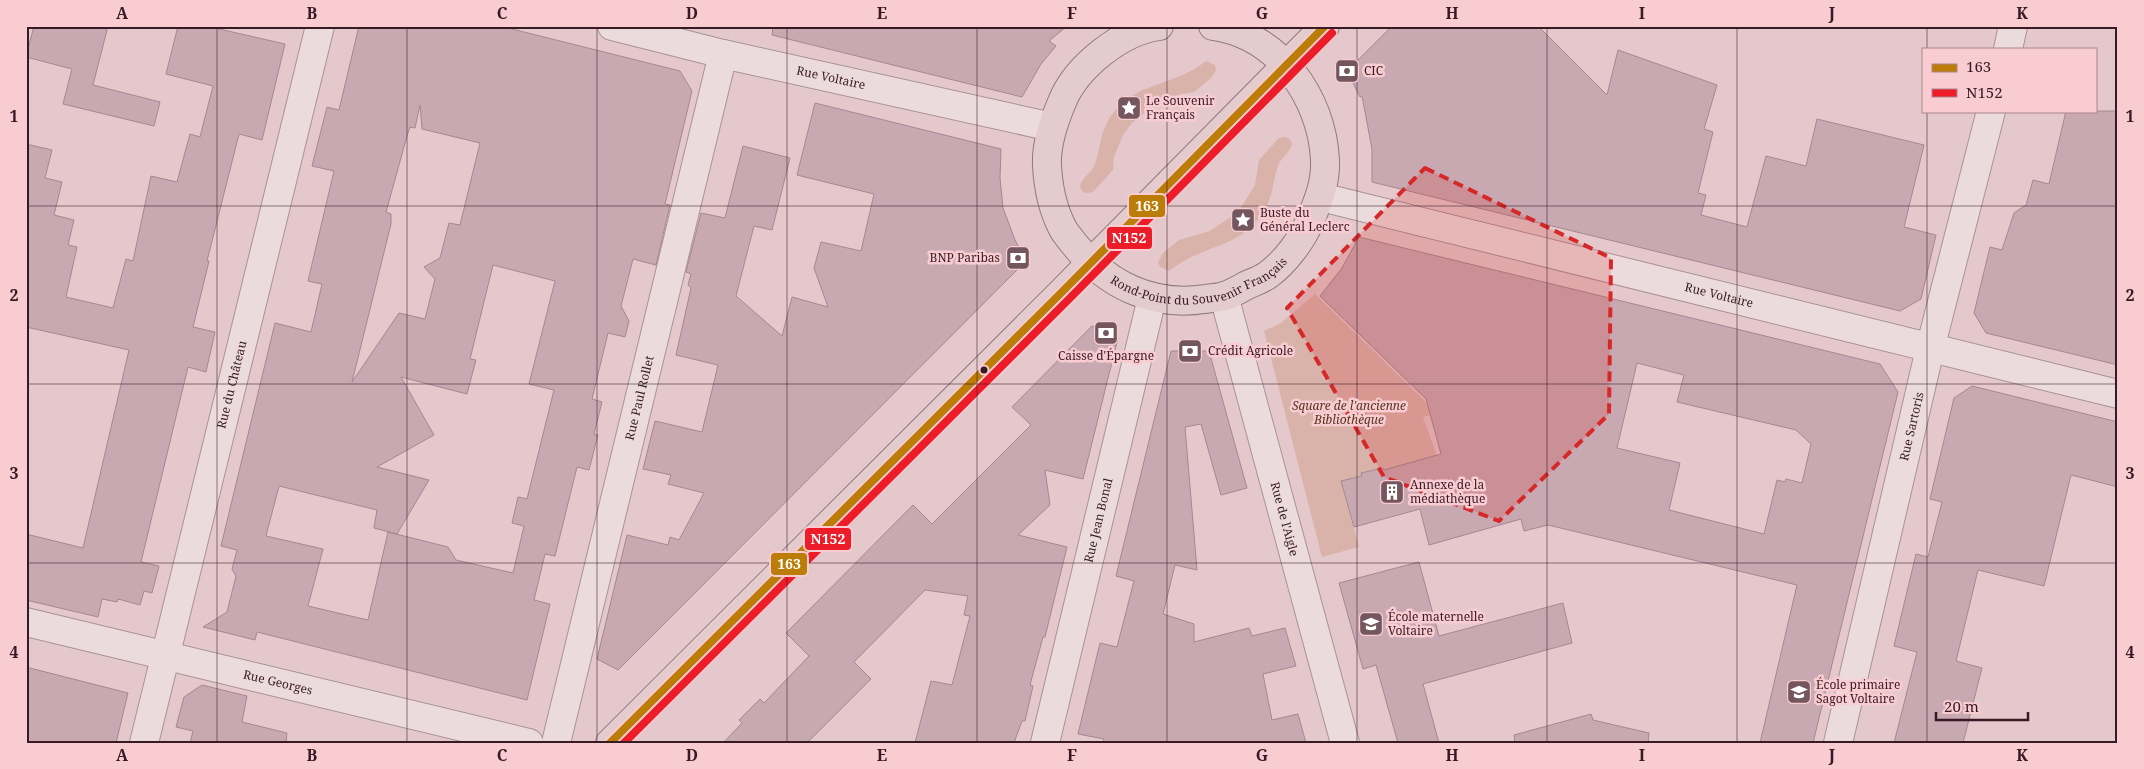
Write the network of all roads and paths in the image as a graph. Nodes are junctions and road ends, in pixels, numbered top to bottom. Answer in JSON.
{"nodes":[{"id":1,"x":320,"y":26,"type":"edge"},
{"id":2,"x":612,"y":26,"type":"edge"},
{"id":3,"x":1155,"y":26,"type":"edge"},
{"id":4,"x":1325,"y":26,"type":"edge"},
{"id":5,"x":2013,"y":26,"type":"edge"},
{"id":6,"x":1219,"y":27,"type":"edge"},
{"id":7,"x":2008,"y":48,"type":"edge"},
{"id":8,"x":723,"y":54,"type":"junction"},
{"id":9,"x":1286,"y":65,"type":"junction"},
{"id":10,"x":1992,"y":112,"type":"edge"},
{"id":11,"x":1052,"y":127,"type":"junction"},
{"id":12,"x":1321,"y":197,"type":"junction"},
{"id":13,"x":1090,"y":263,"type":"junction"},
{"id":14,"x":1224,"y":296,"type":"junction"},
{"id":15,"x":1152,"y":298,"type":"junction"},
{"id":16,"x":1930,"y":349,"type":"junction"},
{"id":17,"x":2118,"y":394,"type":"edge"},
{"id":18,"x":26,"y":622,"type":"edge"},
{"id":19,"x":165,"y":656,"type":"junction"},
{"id":20,"x":144,"y":743,"type":"edge"},
{"id":21,"x":529,"y":743,"type":"edge"},
{"id":22,"x":556,"y":743,"type":"edge"},
{"id":23,"x":610,"y":743,"type":"edge"},
{"id":24,"x":1045,"y":743,"type":"edge"},
{"id":25,"x":1345,"y":743,"type":"edge"},
{"id":26,"x":1838,"y":743,"type":"edge"}],
"edges":[{"from":1,"to":19,"type":"street","name":"Rue du Château"},
{"from":2,"to":8,"type":"street","name":"Rue Voltaire"},
{"from":3,"to":11,"type":"main road","name":"Rond-Point du Souvenir Français"},
{"from":4,"to":9,"type":"main road"},
{"from":5,"to":7,"type":"street"},
{"from":6,"to":9,"type":"main road","name":"Rond-Point du Souvenir Français"},
{"from":8,"to":11,"type":"street","name":"Rue Voltaire"},
{"from":8,"to":22,"type":"street","name":"Rue Paul Rollet"},
{"from":9,"to":12,"type":"main road","name":"Rond-Point du Souvenir Français"},
{"from":9,"to":13,"type":"main road"},
{"from":10,"to":16,"type":"street","name":"Rue Sartoris"},
{"from":11,"to":13,"type":"main road","name":"Rond-Point du Souvenir Français"},
{"from":12,"to":14,"type":"main road","name":"Rond-Point du Souvenir Français"},
{"from":12,"to":16,"type":"street","name":"Rue Voltaire"},
{"from":13,"to":15,"type":"main road","name":"Rond-Point du Souvenir Français"},
{"from":13,"to":23,"type":"main road"},
{"from":14,"to":15,"type":"main road","name":"Rond-Point du Souvenir Français"},
{"from":14,"to":25,"type":"street","name":"Rue de l'Aigle"},
{"from":15,"to":24,"type":"street","name":"Rue Jean Bonal"},
{"from":16,"to":17,"type":"street","name":"Rue Voltaire"},
{"from":16,"to":26,"type":"street","name":"Rue Sartoris"},
{"from":18,"to":19,"type":"street","name":"Rue Georges"},
{"from":19,"to":20,"type":"street","name":"Rue du Château"},
{"from":19,"to":21,"type":"street","name":"Rue Georges"}]}
